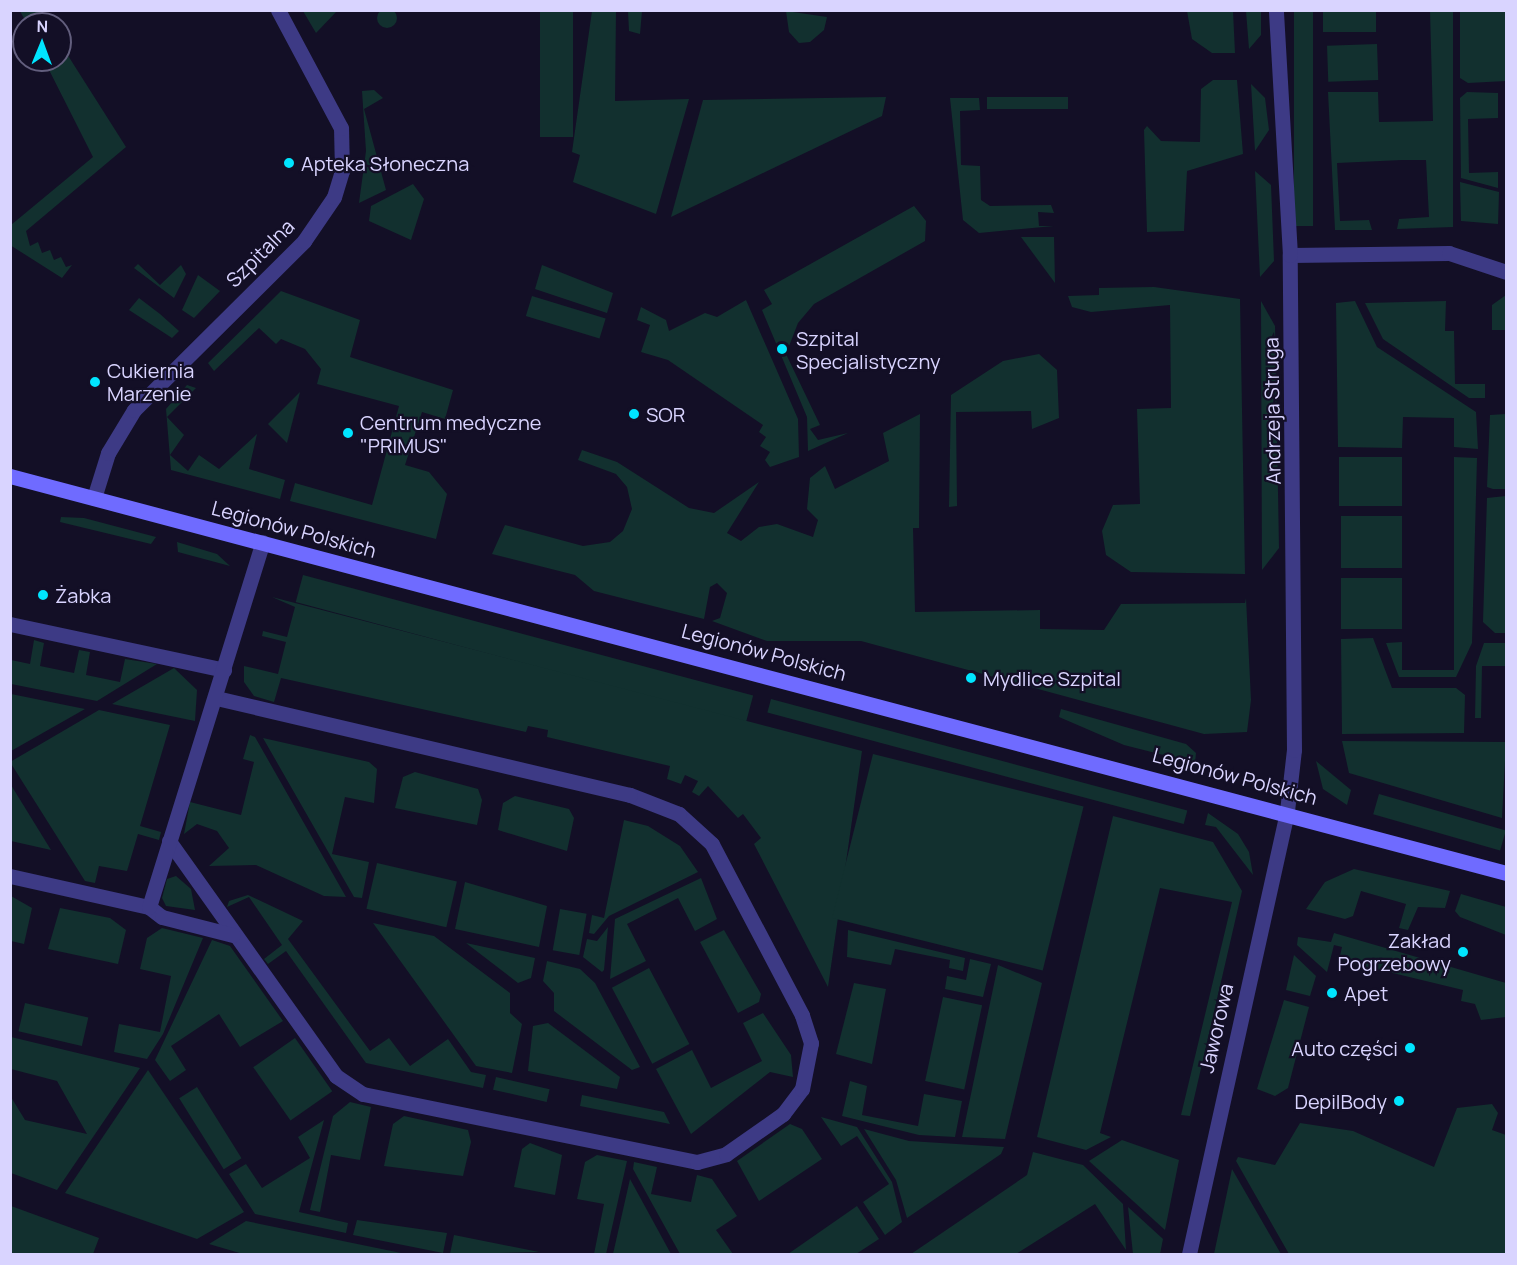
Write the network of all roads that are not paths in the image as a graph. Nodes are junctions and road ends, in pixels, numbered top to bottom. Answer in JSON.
{"nodes":[{"id":1,"x":278,"y":10,"type":"edge"},
{"id":2,"x":1276,"y":10,"type":"edge"},
{"id":3,"x":1290,"y":255,"type":"junction"},
{"id":4,"x":1506,"y":272,"type":"edge"},
{"id":5,"x":10,"y":476,"type":"edge"},
{"id":6,"x":94,"y":498,"type":"junction"},
{"id":7,"x":263,"y":542,"type":"junction"},
{"id":8,"x":10,"y":624,"type":"edge"},
{"id":9,"x":224,"y":670,"type":"junction"},
{"id":10,"x":215,"y":698,"type":"junction"},
{"id":11,"x":1287,"y":811,"type":"junction"},
{"id":12,"x":169,"y":841,"type":"junction"},
{"id":13,"x":1506,"y":873,"type":"edge"},
{"id":14,"x":10,"y":876,"type":"edge"},
{"id":15,"x":149,"y":907,"type":"junction"},
{"id":16,"x":234,"y":935,"type":"junction"},
{"id":17,"x":1189,"y":1254,"type":"edge"}],
"edges":[{"from":1,"to":6,"type":"street","name":"Szpitalna"},
{"from":2,"to":3,"type":"street","name":"Andrzeja Struga"},
{"from":3,"to":4,"type":"street"},
{"from":3,"to":11,"type":"street","name":"Andrzeja Struga"},
{"from":5,"to":6,"type":"street","name":"Legionów Polskich"},
{"from":6,"to":7,"type":"street","name":"Legionów Polskich"},
{"from":7,"to":9,"type":"street"},
{"from":7,"to":11,"type":"street","name":"Legionów Polskich"},
{"from":8,"to":9,"type":"street"},
{"from":9,"to":10,"type":"street"},
{"from":10,"to":12,"type":"street"},
{"from":10,"to":16,"type":"street"},
{"from":11,"to":13,"type":"street","name":"Legionów Polskich"},
{"from":11,"to":17,"type":"street","name":"Jaworowa"},
{"from":12,"to":15,"type":"street"},
{"from":12,"to":16,"type":"street"},
{"from":14,"to":15,"type":"street"},
{"from":15,"to":16,"type":"street"}]}
